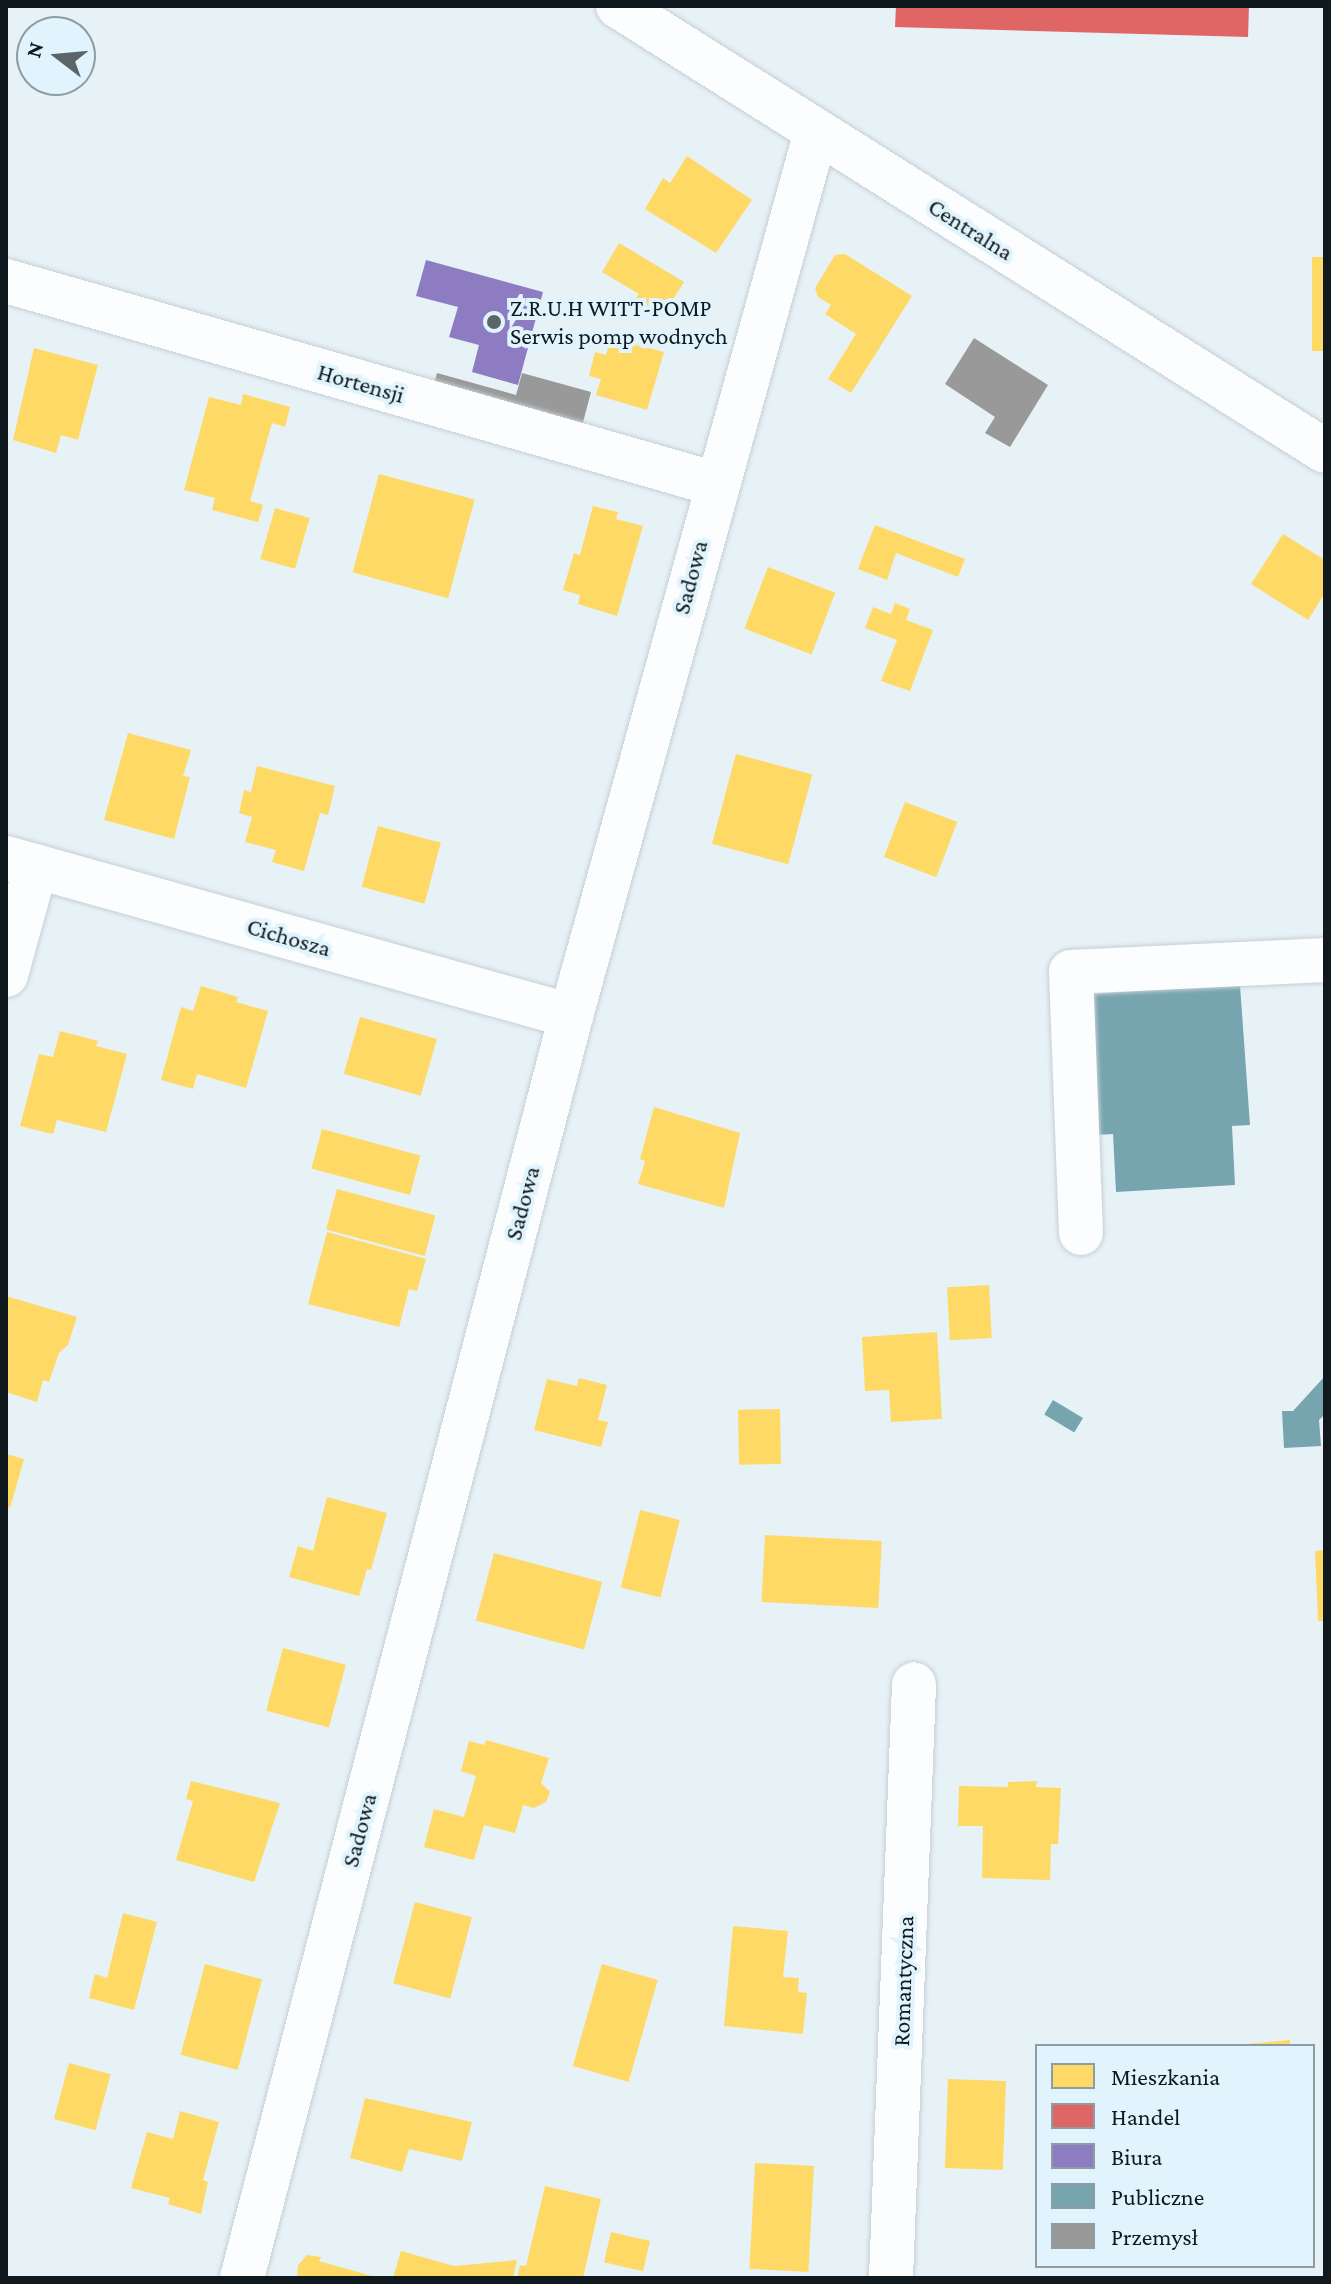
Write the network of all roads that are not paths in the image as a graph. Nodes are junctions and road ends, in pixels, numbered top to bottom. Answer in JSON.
{"nodes":[{"id":1,"x":618,"y":6,"type":"edge"},
{"id":2,"x":816,"y":132,"type":"junction"},
{"id":3,"x":6,"y":281,"type":"edge"},
{"id":4,"x":1325,"y":451,"type":"edge"},
{"id":5,"x":716,"y":484,"type":"junction"},
{"id":6,"x":21,"y":862,"type":"edge"},
{"id":7,"x":1325,"y":960,"type":"edge"},
{"id":8,"x":6,"y":975,"type":"edge"},
{"id":9,"x":571,"y":1016,"type":"junction"},
{"id":10,"x":1081,"y":1233,"type":"dead end"},
{"id":11,"x":914,"y":1684,"type":"dead end"},
{"id":12,"x":242,"y":2278,"type":"edge"},
{"id":13,"x":891,"y":2278,"type":"edge"}],
"edges":[{"from":1,"to":2,"type":"street","name":"Centralna"},
{"from":2,"to":4,"type":"street","name":"Centralna"},
{"from":2,"to":5,"type":"street","name":"Sadowa"},
{"from":3,"to":5,"type":"street","name":"Hortensji"},
{"from":5,"to":9,"type":"street","name":"Sadowa"},
{"from":6,"to":8,"type":"street"},
{"from":6,"to":9,"type":"street","name":"Cichosza"},
{"from":7,"to":10,"type":"street"},
{"from":9,"to":12,"type":"street","name":"Sadowa"},
{"from":11,"to":13,"type":"street","name":"Romantyczna"}]}
